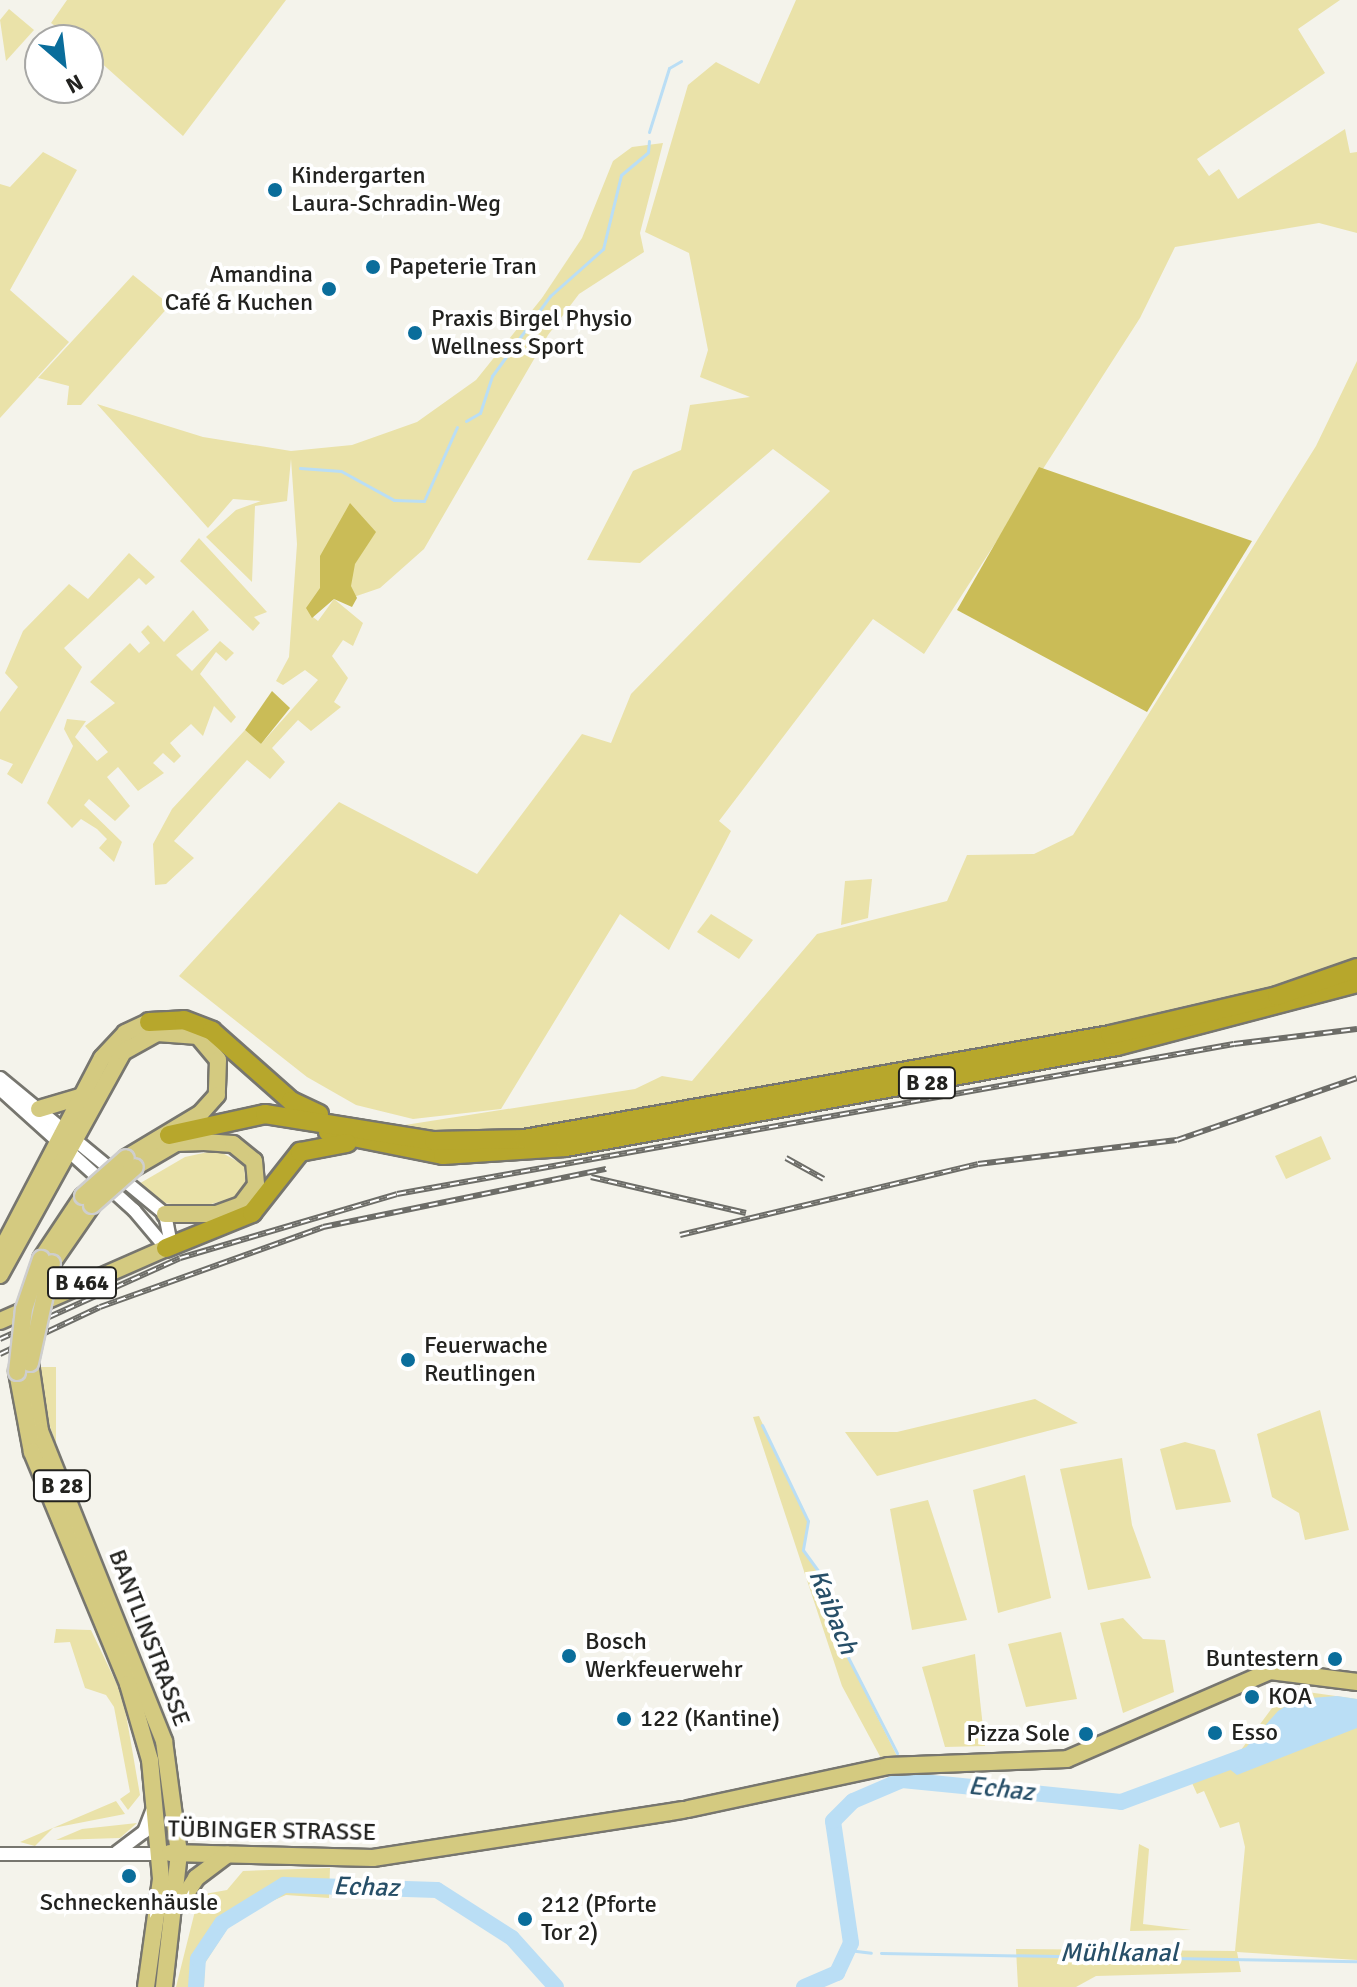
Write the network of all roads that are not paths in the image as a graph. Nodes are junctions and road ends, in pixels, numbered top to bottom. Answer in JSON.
{"nodes":[{"id":1,"x":1357,"y":968,"type":"edge"},
{"id":2,"x":1357,"y":983,"type":"edge"},
{"id":3,"x":151,"y":1028,"type":"junction"},
{"id":4,"x":0,"y":1078,"type":"edge"},
{"id":5,"x":0,"y":1089,"type":"edge"},
{"id":6,"x":83,"y":1096,"type":"junction"},
{"id":7,"x":39,"y":1109,"type":"junction"},
{"id":8,"x":345,"y":1123,"type":"junction"},
{"id":9,"x":172,"y":1139,"type":"junction"},
{"id":10,"x":362,"y":1140,"type":"junction"},
{"id":11,"x":67,"y":1142,"type":"junction"},
{"id":12,"x":165,"y":1214,"type":"junction"},
{"id":13,"x":168,"y":1247,"type":"junction"},
{"id":14,"x":0,"y":1253,"type":"edge"},
{"id":15,"x":0,"y":1275,"type":"edge"},
{"id":16,"x":0,"y":1321,"type":"edge"},
{"id":17,"x":24,"y":1367,"type":"junction"},
{"id":18,"x":1357,"y":1682,"type":"edge"},
{"id":19,"x":156,"y":1795,"type":"junction"},
{"id":20,"x":179,"y":1853,"type":"junction"},
{"id":21,"x":0,"y":1854,"type":"edge"},
{"id":22,"x":114,"y":1854,"type":"junction"},
{"id":23,"x":161,"y":1854,"type":"junction"},
{"id":24,"x":228,"y":1855,"type":"junction"},
{"id":25,"x":177,"y":1908,"type":"junction"},
{"id":26,"x":146,"y":1987,"type":"edge"},
{"id":27,"x":164,"y":1987,"type":"edge"}],
"edges":[{"from":1,"to":8,"type":"highway","number":"B 28"},
{"from":2,"to":10,"type":"highway","number":"B 28"},
{"from":3,"to":6,"type":"main road"},
{"from":3,"to":8,"type":"highway"},
{"from":3,"to":9,"type":"main road"},
{"from":3,"to":11,"type":"main road"},
{"from":4,"to":7,"type":"street"},
{"from":5,"to":11,"type":"street"},
{"from":6,"to":7,"type":"main road"},
{"from":6,"to":11,"type":"main road"},
{"from":7,"to":11,"type":"street"},
{"from":8,"to":9,"type":"highway","number":"B 28"},
{"from":9,"to":10,"type":"highway","number":"B 28"},
{"from":9,"to":12,"type":"main road"},
{"from":9,"to":17,"type":"main road","number":"B 28","bridge":true},
{"from":10,"to":13,"type":"highway","number":"B 464"},
{"from":11,"to":12,"type":"street"},
{"from":11,"to":13,"type":"street"},
{"from":11,"to":14,"type":"main road"},
{"from":11,"to":15,"type":"main road"},
{"from":12,"to":13,"type":"street"},
{"from":13,"to":16,"type":"main road","number":"B 464"},
{"from":17,"to":19,"type":"main road","name":"BANTLINSTRASSE","number":"B 28"},
{"from":17,"to":20,"type":"main road","name":"BANTLINSTRASSE","number":"B 28"},
{"from":18,"to":24,"type":"main road","name":"TÜBINGER STRASSE"},
{"from":19,"to":22,"type":"street"},
{"from":19,"to":23,"type":"main road","name":"BANTLINSTRASSE","number":"B 28"},
{"from":20,"to":23,"type":"main road","name":"TÜBINGER STRASSE"},
{"from":20,"to":24,"type":"main road","name":"TÜBINGER STRASSE"},
{"from":20,"to":25,"type":"main road","name":"BANTLINSTRASSE","number":"B 28"},
{"from":21,"to":22,"type":"street","name":"TÜBINGER STRASSE"},
{"from":22,"to":23,"type":"street","name":"TÜBINGER STRASSE"},
{"from":23,"to":26,"type":"main road","name":"BANTLINSTRASSE","number":"B 28"},
{"from":24,"to":25,"type":"main road"},
{"from":25,"to":27,"type":"main road","name":"BANTLINSTRASSE","number":"B 28"}]}
